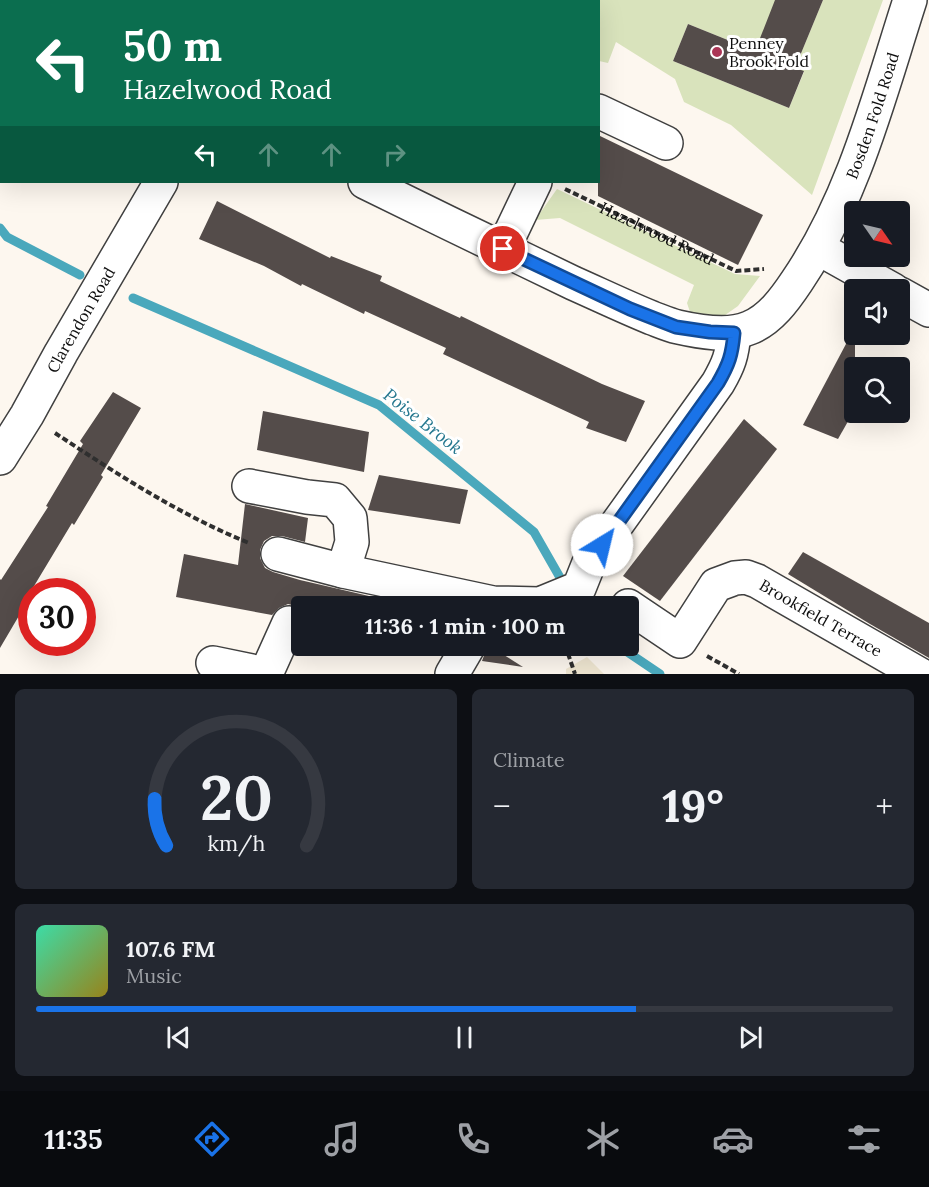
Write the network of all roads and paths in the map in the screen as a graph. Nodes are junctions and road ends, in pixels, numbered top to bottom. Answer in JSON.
{"nodes":[{"id":1,"x":910,"y":0,"type":"edge"},
{"id":2,"x":600,"y":112,"type":"edge"},
{"id":3,"x":666,"y":143,"type":"dead end"},
{"id":4,"x":160,"y":183,"type":"edge"},
{"id":5,"x":367,"y":183,"type":"edge"},
{"id":6,"x":547,"y":184,"type":"edge"},
{"id":7,"x":503,"y":249,"type":"junction"},
{"id":8,"x":812,"y":258,"type":"junction"},
{"id":9,"x":865,"y":279,"type":"edge"},
{"id":10,"x":910,"y":300,"type":"edge"},
{"id":11,"x":929,"y":310,"type":"edge"},
{"id":12,"x":734,"y":333,"type":"junction"},
{"id":13,"x":27,"y":415,"type":"junction"},
{"id":14,"x":3,"y":449,"type":"edge"},
{"id":15,"x":249,"y":486,"type":"dead end"},
{"id":16,"x":220,"y":531,"type":"dead end"},
{"id":17,"x":278,"y":554,"type":"dead end"},
{"id":18,"x":342,"y":571,"type":"junction"},
{"id":19,"x":579,"y":588,"type":"junction"},
{"id":20,"x":452,"y":596,"type":"edge"},
{"id":21,"x":560,"y":596,"type":"edge"},
{"id":22,"x":613,"y":596,"type":"edge"},
{"id":23,"x":639,"y":613,"type":"edge"},
{"id":24,"x":289,"y":623,"type":"dead end"},
{"id":25,"x":463,"y":656,"type":"edge"},
{"id":26,"x":569,"y":656,"type":"edge"},
{"id":27,"x":213,"y":663,"type":"dead end"},
{"id":28,"x":266,"y":674,"type":"edge"},
{"id":29,"x":452,"y":674,"type":"edge"},
{"id":30,"x":575,"y":674,"type":"edge"},
{"id":31,"x":919,"y":674,"type":"edge"}],
"edges":[{"from":1,"to":8,"type":"street","name":"Bosden Fold Road"},
{"from":2,"to":3,"type":"street"},
{"from":4,"to":13,"type":"street","name":"Clarendon Road"},
{"from":5,"to":7,"type":"street"},
{"from":6,"to":7,"type":"street"},
{"from":6,"to":8,"type":"path","name":"Hazelwood Road"},
{"from":7,"to":12,"type":"street"},
{"from":8,"to":9,"type":"street"},
{"from":8,"to":12,"type":"street","name":"Bosden Fold Road"},
{"from":10,"to":11,"type":"street"},
{"from":12,"to":19,"type":"street"},
{"from":13,"to":14,"type":"street","name":"Clarendon Road"},
{"from":13,"to":16,"type":"path"},
{"from":15,"to":18,"type":"street"},
{"from":17,"to":18,"type":"street"},
{"from":18,"to":20,"type":"street"},
{"from":19,"to":21,"type":"street"},
{"from":19,"to":22,"type":"street"},
{"from":23,"to":31,"type":"street","name":"Brookfield Terrace"},
{"from":24,"to":28,"type":"street"},
{"from":25,"to":29,"type":"street"},
{"from":26,"to":30,"type":"path"},
{"from":27,"to":28,"type":"street"}]}
